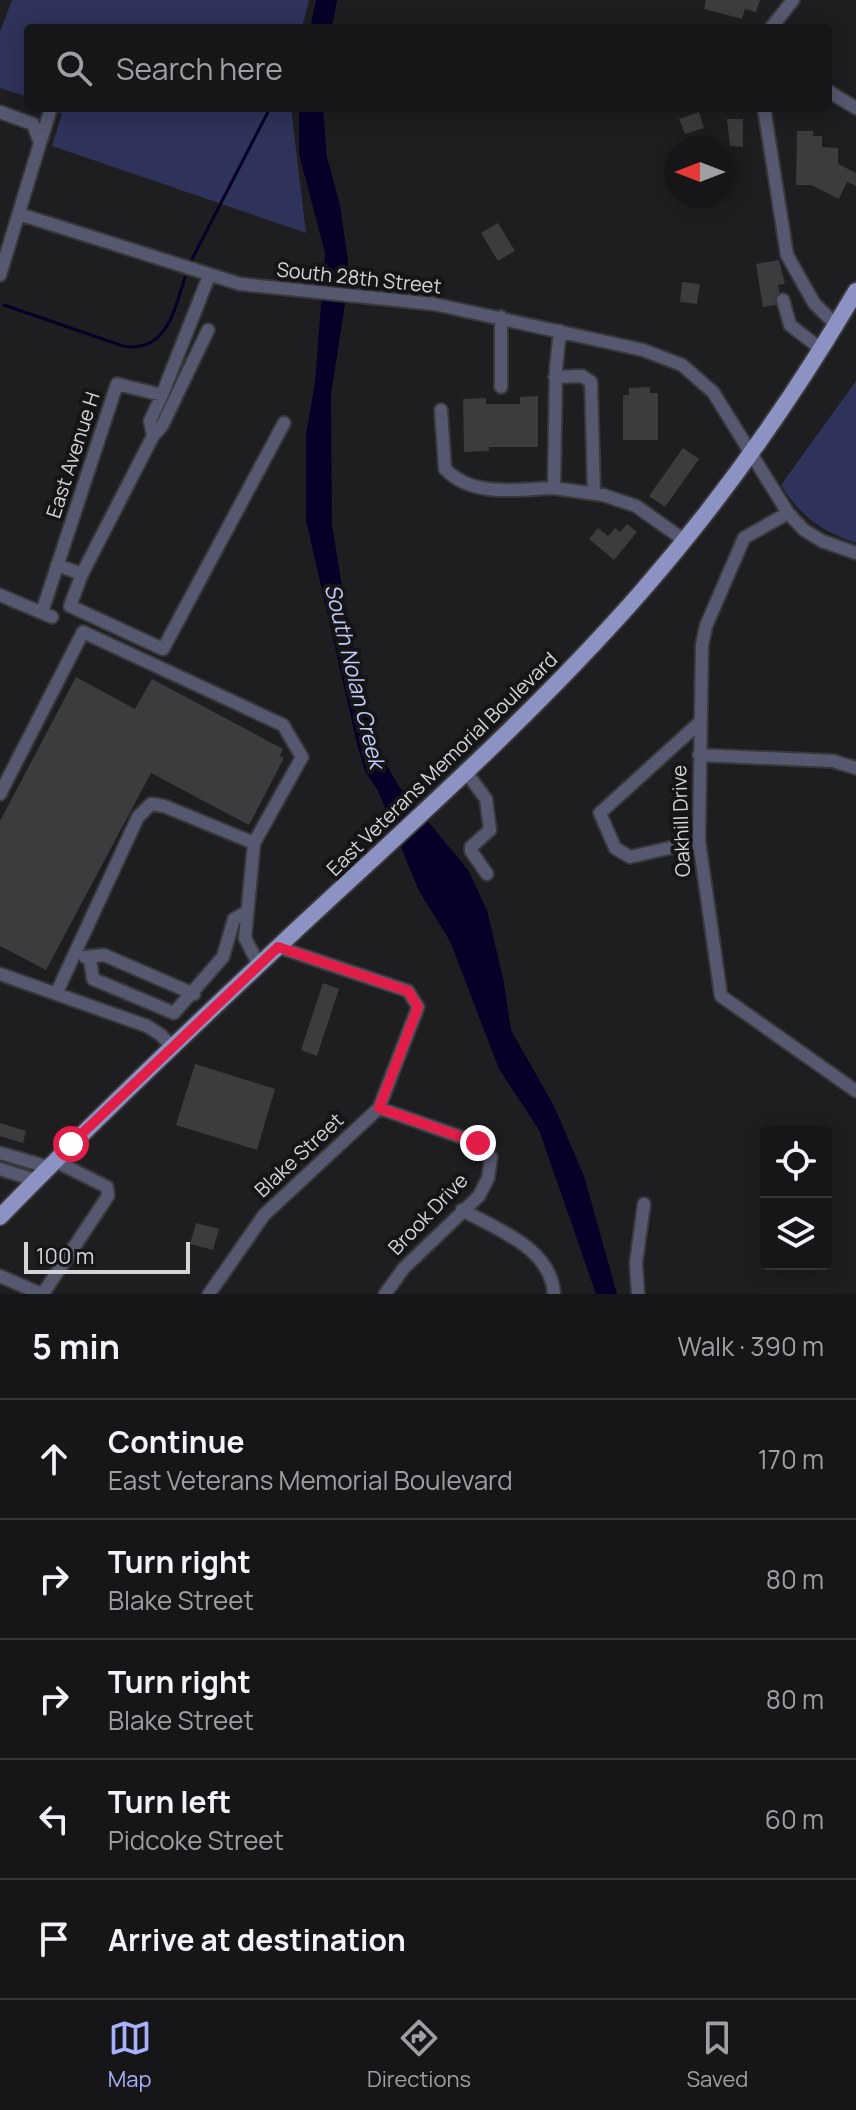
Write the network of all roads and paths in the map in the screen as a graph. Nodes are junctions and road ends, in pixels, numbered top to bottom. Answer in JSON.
{"nodes":[{"id":1,"x":793,"y":0,"type":"edge"},
{"id":2,"x":774,"y":24,"type":"edge"},
{"id":3,"x":832,"y":93,"type":"edge"},
{"id":4,"x":856,"y":108,"type":"edge"},
{"id":5,"x":0,"y":112,"type":"edge"},
{"id":6,"x":49,"y":112,"type":"edge"},
{"id":7,"x":765,"y":112,"type":"edge"},
{"id":8,"x":39,"y":137,"type":"junction"},
{"id":9,"x":19,"y":214,"type":"junction"},
{"id":10,"x":0,"y":275,"type":"edge"},
{"id":11,"x":209,"y":276,"type":"junction"},
{"id":12,"x":856,"y":291,"type":"edge"},
{"id":13,"x":783,"y":300,"type":"dead end"},
{"id":14,"x":501,"y":317,"type":"junction"},
{"id":15,"x":836,"y":325,"type":"junction"},
{"id":16,"x":208,"y":330,"type":"dead end"},
{"id":17,"x":560,"y":331,"type":"junction"},
{"id":18,"x":821,"y":349,"type":"junction"},
{"id":19,"x":555,"y":377,"type":"junction"},
{"id":20,"x":501,"y":387,"type":"dead end"},
{"id":21,"x":162,"y":395,"type":"junction"},
{"id":22,"x":441,"y":410,"type":"dead end"},
{"id":23,"x":284,"y":423,"type":"dead end"},
{"id":24,"x":153,"y":436,"type":"junction"},
{"id":25,"x":750,"y":453,"type":"junction"},
{"id":26,"x":554,"y":488,"type":"junction"},
{"id":27,"x":594,"y":493,"type":"junction"},
{"id":28,"x":788,"y":513,"type":"junction"},
{"id":29,"x":684,"y":540,"type":"junction"},
{"id":30,"x":856,"y":553,"type":"edge"},
{"id":31,"x":57,"y":565,"type":"junction"},
{"id":32,"x":82,"y":574,"type":"junction"},
{"id":33,"x":0,"y":595,"type":"edge"},
{"id":34,"x":699,"y":723,"type":"junction"},
{"id":35,"x":699,"y":755,"type":"junction"},
{"id":36,"x":856,"y":768,"type":"edge"},
{"id":37,"x":466,"y":772,"type":"junction"},
{"id":38,"x":0,"y":794,"type":"edge"},
{"id":39,"x":699,"y":841,"type":"junction"},
{"id":40,"x":254,"y":843,"type":"junction"},
{"id":41,"x":487,"y":874,"type":"dead end"},
{"id":42,"x":245,"y":913,"type":"junction"},
{"id":43,"x":278,"y":947,"type":"junction"},
{"id":44,"x":84,"y":956,"type":"junction"},
{"id":45,"x":259,"y":965,"type":"junction"},
{"id":46,"x":0,"y":974,"type":"edge"},
{"id":47,"x":56,"y":994,"type":"junction"},
{"id":48,"x":194,"y":994,"type":"junction"},
{"id":49,"x":173,"y":1048,"type":"junction"},
{"id":50,"x":856,"y":1091,"type":"edge"},
{"id":51,"x":379,"y":1108,"type":"junction"},
{"id":52,"x":0,"y":1153,"type":"edge"},
{"id":53,"x":52,"y":1164,"type":"junction"},
{"id":54,"x":0,"y":1169,"type":"edge"},
{"id":55,"x":35,"y":1180,"type":"junction"},
{"id":56,"x":644,"y":1204,"type":"dead end"},
{"id":57,"x":462,"y":1210,"type":"junction"},
{"id":58,"x":0,"y":1217,"type":"edge"},
{"id":59,"x":0,"y":1276,"type":"edge"},
{"id":60,"x":209,"y":1294,"type":"edge"},
{"id":61,"x":385,"y":1294,"type":"edge"},
{"id":62,"x":554,"y":1294,"type":"edge"},
{"id":63,"x":638,"y":1294,"type":"edge"}],
"edges":[{"from":1,"to":2,"type":"street"},
{"from":3,"to":4,"type":"street"},
{"from":5,"to":8,"type":"street"},
{"from":6,"to":8,"type":"street"},
{"from":7,"to":15,"type":"street"},
{"from":8,"to":9,"type":"street"},
{"from":9,"to":10,"type":"street"},
{"from":9,"to":11,"type":"street","name":"South 28th Street"},
{"from":11,"to":14,"type":"street","name":"South 28th Street"},
{"from":11,"to":21,"type":"street"},
{"from":12,"to":15,"type":"main road","name":"East Veterans Memorial Boulevard"},
{"from":13,"to":18,"type":"street"},
{"from":14,"to":17,"type":"street","name":"South 28th Street"},
{"from":14,"to":20,"type":"street"},
{"from":15,"to":18,"type":"main road","name":"East Veterans Memorial Boulevard"},
{"from":16,"to":24,"type":"street"},
{"from":17,"to":19,"type":"street"},
{"from":17,"to":25,"type":"street","name":"South 28th Street"},
{"from":18,"to":25,"type":"main road","name":"East Veterans Memorial Boulevard"},
{"from":19,"to":26,"type":"street"},
{"from":19,"to":27,"type":"street"},
{"from":21,"to":24,"type":"street"},
{"from":21,"to":31,"type":"street","name":"East Avenue H"},
{"from":22,"to":26,"type":"street"},
{"from":23,"to":32,"type":"street"},
{"from":24,"to":32,"type":"street"},
{"from":25,"to":28,"type":"street","name":"South 28th Street"},
{"from":25,"to":29,"type":"main road","name":"East Veterans Memorial Boulevard"},
{"from":26,"to":27,"type":"street"},
{"from":27,"to":29,"type":"street"},
{"from":28,"to":30,"type":"street","name":"South 28th Street"},
{"from":28,"to":34,"type":"street","name":"Oakhill Drive"},
{"from":29,"to":37,"type":"main road","name":"East Veterans Memorial Boulevard"},
{"from":31,"to":32,"type":"street"},
{"from":31,"to":33,"type":"street","name":"East Avenue H"},
{"from":34,"to":35,"type":"street","name":"Oakhill Drive"},
{"from":34,"to":39,"type":"street"},
{"from":35,"to":36,"type":"street"},
{"from":35,"to":39,"type":"street","name":"Oakhill Drive"},
{"from":37,"to":41,"type":"street"},
{"from":37,"to":43,"type":"main road","name":"East Veterans Memorial Boulevard"},
{"from":38,"to":40,"type":"street"},
{"from":39,"to":50,"type":"street","name":"Oakhill Drive"},
{"from":40,"to":42,"type":"street"},
{"from":40,"to":44,"type":"street"},
{"from":42,"to":45,"type":"street"},
{"from":42,"to":48,"type":"street"},
{"from":43,"to":45,"type":"main road","name":"East Veterans Memorial Boulevard"},
{"from":43,"to":51,"type":"street","name":"Blake Street"},
{"from":44,"to":47,"type":"street"},
{"from":44,"to":48,"type":"street"},
{"from":44,"to":48,"type":"street"},
{"from":45,"to":49,"type":"main road","name":"East Veterans Memorial Boulevard"},
{"from":46,"to":47,"type":"street"},
{"from":47,"to":49,"type":"street"},
{"from":49,"to":53,"type":"main road","name":"East Veterans Memorial Boulevard"},
{"from":51,"to":57,"type":"street","name":"Brook Drive"},
{"from":51,"to":60,"type":"street","name":"Blake Street"},
{"from":52,"to":53,"type":"street"},
{"from":53,"to":55,"type":"main road","name":"East Veterans Memorial Boulevard"},
{"from":53,"to":59,"type":"street"},
{"from":54,"to":55,"type":"street"},
{"from":55,"to":58,"type":"main road","name":"East Veterans Memorial Boulevard"},
{"from":56,"to":63,"type":"street"},
{"from":57,"to":61,"type":"street","name":"Brook Drive"},
{"from":57,"to":62,"type":"street"}]}
